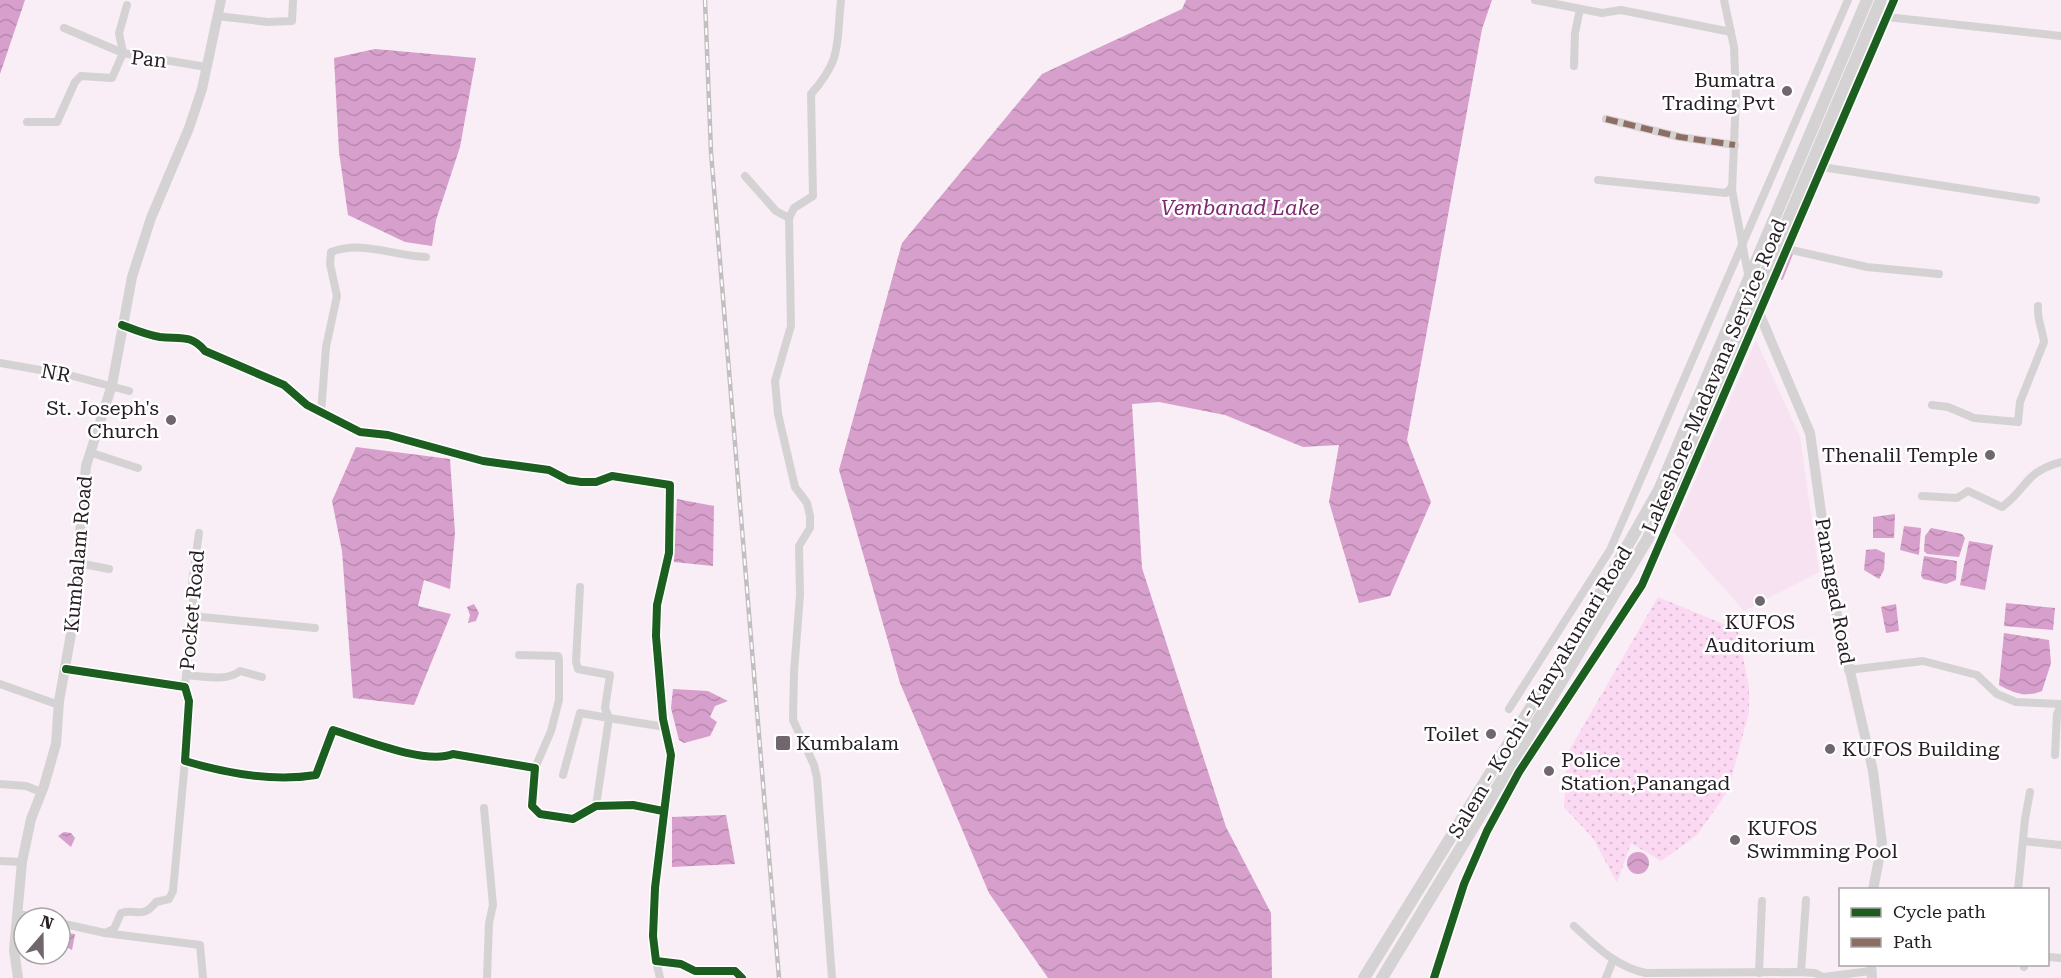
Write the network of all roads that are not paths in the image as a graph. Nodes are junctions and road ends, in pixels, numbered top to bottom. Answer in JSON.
{"nodes":[{"id":1,"x":221,"y":0,"type":"edge"},
{"id":2,"x":293,"y":0,"type":"edge"},
{"id":3,"x":841,"y":0,"type":"edge"},
{"id":4,"x":1535,"y":0,"type":"edge"},
{"id":5,"x":1724,"y":0,"type":"edge"},
{"id":6,"x":1848,"y":0,"type":"edge"},
{"id":7,"x":1867,"y":0,"type":"edge"},
{"id":8,"x":1881,"y":0,"type":"edge"},
{"id":9,"x":1894,"y":0,"type":"edge"},
{"id":10,"x":127,"y":5,"type":"dead end"},
{"id":11,"x":1580,"y":9,"type":"junction"},
{"id":12,"x":216,"y":16,"type":"junction"},
{"id":13,"x":1887,"y":17,"type":"junction"},
{"id":14,"x":64,"y":28,"type":"dead end"},
{"id":15,"x":1731,"y":32,"type":"junction"},
{"id":16,"x":2061,"y":36,"type":"edge"},
{"id":17,"x":123,"y":53,"type":"junction"},
{"id":18,"x":1574,"y":66,"type":"dead end"},
{"id":19,"x":206,"y":67,"type":"junction"},
{"id":20,"x":1606,"y":119,"type":"dead end"},
{"id":21,"x":27,"y":122,"type":"dead end"},
{"id":22,"x":1735,"y":145,"type":"junction"},
{"id":23,"x":1822,"y":167,"type":"junction"},
{"id":24,"x":745,"y":176,"type":"dead end"},
{"id":25,"x":1598,"y":180,"type":"dead end"},
{"id":26,"x":1732,"y":187,"type":"junction"},
{"id":27,"x":2036,"y":200,"type":"dead end"},
{"id":28,"x":789,"y":218,"type":"junction"},
{"id":29,"x":1742,"y":249,"type":"junction"},
{"id":30,"x":1787,"y":249,"type":"junction"},
{"id":31,"x":426,"y":256,"type":"dead end"},
{"id":32,"x":1939,"y":274,"type":"dead end"},
{"id":33,"x":1749,"y":281,"type":"junction"},
{"id":34,"x":1754,"y":301,"type":"junction"},
{"id":35,"x":2038,"y":306,"type":"dead end"},
{"id":36,"x":1759,"y":316,"type":"junction"},
{"id":37,"x":122,"y":325,"type":"junction"},
{"id":38,"x":0,"y":363,"type":"edge"},
{"id":39,"x":112,"y":385,"type":"junction"},
{"id":40,"x":129,"y":391,"type":"dead end"},
{"id":41,"x":1932,"y":405,"type":"dead end"},
{"id":42,"x":321,"y":413,"type":"junction"},
{"id":43,"x":92,"y":453,"type":"junction"},
{"id":44,"x":2061,"y":462,"type":"edge"},
{"id":45,"x":138,"y":468,"type":"dead end"},
{"id":46,"x":1922,"y":496,"type":"dead end"},
{"id":47,"x":199,"y":533,"type":"dead end"},
{"id":48,"x":78,"y":563,"type":"junction"},
{"id":49,"x":109,"y":569,"type":"dead end"},
{"id":50,"x":580,"y":587,"type":"dead end"},
{"id":51,"x":191,"y":616,"type":"junction"},
{"id":52,"x":315,"y":628,"type":"dead end"},
{"id":53,"x":519,"y":654,"type":"dead end"},
{"id":54,"x":66,"y":669,"type":"junction"},
{"id":55,"x":1848,"y":670,"type":"junction"},
{"id":56,"x":186,"y":675,"type":"junction"},
{"id":57,"x":262,"y":677,"type":"dead end"},
{"id":58,"x":0,"y":684,"type":"edge"},
{"id":59,"x":184,"y":687,"type":"junction"},
{"id":60,"x":2061,"y":704,"type":"edge"},
{"id":61,"x":59,"y":705,"type":"junction"},
{"id":62,"x":1509,"y":709,"type":"dead end"},
{"id":63,"x":609,"y":718,"type":"junction"},
{"id":64,"x":665,"y":727,"type":"junction"},
{"id":65,"x":2055,"y":756,"type":"dead end"},
{"id":66,"x":185,"y":761,"type":"junction"},
{"id":67,"x":535,"y":768,"type":"junction"},
{"id":68,"x":563,"y":775,"type":"dead end"},
{"id":69,"x":0,"y":783,"type":"edge"},
{"id":70,"x":41,"y":792,"type":"junction"},
{"id":71,"x":2030,"y":792,"type":"dead end"},
{"id":72,"x":596,"y":806,"type":"junction"},
{"id":73,"x":484,"y":808,"type":"dead end"},
{"id":74,"x":663,"y":812,"type":"junction"},
{"id":75,"x":2023,"y":841,"type":"junction"},
{"id":76,"x":2061,"y":845,"type":"edge"},
{"id":77,"x":0,"y":861,"type":"edge"},
{"id":78,"x":22,"y":862,"type":"junction"},
{"id":79,"x":1873,"y":888,"type":"edge"},
{"id":80,"x":2018,"y":888,"type":"edge"},
{"id":81,"x":1806,"y":900,"type":"dead end"},
{"id":82,"x":1762,"y":901,"type":"dead end"},
{"id":83,"x":19,"y":906,"type":"edge"},
{"id":84,"x":72,"y":925,"type":"edge"},
{"id":85,"x":1574,"y":926,"type":"dead end"},
{"id":86,"x":105,"y":933,"type":"junction"},
{"id":87,"x":1613,"y":960,"type":"junction"},
{"id":88,"x":656,"y":961,"type":"junction"},
{"id":89,"x":1871,"y":971,"type":"edge"},
{"id":90,"x":1801,"y":972,"type":"junction"},
{"id":91,"x":1633,"y":974,"type":"edge"},
{"id":92,"x":1755,"y":974,"type":"edge"},
{"id":93,"x":1697,"y":975,"type":"edge"},
{"id":94,"x":1826,"y":977,"type":"edge"},
{"id":95,"x":203,"y":978,"type":"edge"},
{"id":96,"x":486,"y":978,"type":"edge"},
{"id":97,"x":660,"y":978,"type":"edge"},
{"id":98,"x":742,"y":978,"type":"edge"},
{"id":99,"x":832,"y":978,"type":"edge"},
{"id":100,"x":1364,"y":978,"type":"edge"},
{"id":101,"x":1382,"y":978,"type":"edge"},
{"id":102,"x":1434,"y":978,"type":"edge"},
{"id":103,"x":1606,"y":978,"type":"edge"}],
"edges":[{"from":1,"to":12,"type":"main road","name":"Kumbalam Road"},
{"from":2,"to":12,"type":"street"},
{"from":3,"to":28,"type":"street"},
{"from":4,"to":11,"type":"street"},
{"from":5,"to":15,"type":"street"},
{"from":6,"to":29,"type":"street","name":"Lakeshore-Madavana Service Road"},
{"from":7,"to":33,"type":"highway","name":"Salem - Kochi - Kanyakumari Road"},
{"from":8,"to":34,"type":"highway","name":"Salem - Kochi - Kanyakumari Road"},
{"from":9,"to":13,"type":"street","name":"Lakeshore-Madavana Service Road"},
{"from":10,"to":17,"type":"street"},
{"from":11,"to":15,"type":"street"},
{"from":11,"to":18,"type":"street"},
{"from":12,"to":19,"type":"main road","name":"Kumbalam Road"},
{"from":13,"to":16,"type":"street"},
{"from":13,"to":23,"type":"street","name":"Lakeshore-Madavana Service Road"},
{"from":14,"to":17,"type":"street"},
{"from":15,"to":22,"type":"street"},
{"from":17,"to":19,"type":"street","name":"Pan"},
{"from":17,"to":21,"type":"street","name":"Pan"},
{"from":19,"to":37,"type":"main road","name":"Kumbalam Road"},
{"from":20,"to":22,"type":"street"},
{"from":22,"to":26,"type":"street"},
{"from":23,"to":27,"type":"street"},
{"from":23,"to":30,"type":"street","name":"Lakeshore-Madavana Service Road"},
{"from":24,"to":28,"type":"street"},
{"from":25,"to":26,"type":"street"},
{"from":26,"to":29,"type":"street"},
{"from":28,"to":99,"type":"street"},
{"from":29,"to":33,"type":"street"},
{"from":29,"to":62,"type":"street","name":"Lakeshore-Madavana Service Road"},
{"from":30,"to":32,"type":"street"},
{"from":30,"to":36,"type":"street","name":"Lakeshore-Madavana Service Road"},
{"from":31,"to":42,"type":"street"},
{"from":33,"to":34,"type":"highway"},
{"from":33,"to":100,"type":"highway","name":"Salem - Kochi - Kanyakumari Road"},
{"from":34,"to":36,"type":"main road","name":"Panangad Road"},
{"from":34,"to":101,"type":"highway","name":"Salem - Kochi - Kanyakumari Road"},
{"from":35,"to":41,"type":"street"},
{"from":36,"to":55,"type":"main road","name":"Panangad Road"},
{"from":36,"to":102,"type":"street","name":"Lakeshore-Madavana Service Road"},
{"from":37,"to":39,"type":"main road","name":"Kumbalam Road"},
{"from":37,"to":42,"type":"street"},
{"from":38,"to":39,"type":"street","name":"NR"},
{"from":39,"to":40,"type":"street","name":"NR"},
{"from":39,"to":43,"type":"main road","name":"Kumbalam Road"},
{"from":42,"to":64,"type":"street"},
{"from":43,"to":45,"type":"street"},
{"from":43,"to":48,"type":"main road","name":"Kumbalam Road"},
{"from":44,"to":46,"type":"street"},
{"from":47,"to":51,"type":"street","name":"Pocket Road"},
{"from":48,"to":49,"type":"street"},
{"from":48,"to":54,"type":"main road","name":"Kumbalam Road"},
{"from":50,"to":63,"type":"street"},
{"from":51,"to":52,"type":"street"},
{"from":51,"to":56,"type":"street","name":"Pocket Road"},
{"from":53,"to":67,"type":"street"},
{"from":54,"to":59,"type":"street"},
{"from":54,"to":61,"type":"main road","name":"Kumbalam Road"},
{"from":55,"to":60,"type":"street"},
{"from":55,"to":79,"type":"main road","name":"Panangad Road"},
{"from":56,"to":57,"type":"street","name":"Pocket Road"},
{"from":56,"to":59,"type":"street","name":"Pocket Road"},
{"from":58,"to":61,"type":"street"},
{"from":59,"to":66,"type":"street","name":"Pocket Road"},
{"from":60,"to":65,"type":"street"},
{"from":61,"to":70,"type":"main road","name":"Kumbalam Road"},
{"from":63,"to":64,"type":"street"},
{"from":63,"to":68,"type":"street"},
{"from":63,"to":72,"type":"street"},
{"from":64,"to":74,"type":"street"},
{"from":66,"to":67,"type":"street"},
{"from":66,"to":86,"type":"street","name":"Pocket Road"},
{"from":67,"to":72,"type":"street"},
{"from":69,"to":70,"type":"street"},
{"from":70,"to":78,"type":"main road","name":"Kumbalam Road"},
{"from":71,"to":75,"type":"street"},
{"from":72,"to":74,"type":"street"},
{"from":73,"to":96,"type":"street"},
{"from":74,"to":88,"type":"street"},
{"from":75,"to":76,"type":"street"},
{"from":75,"to":80,"type":"street"},
{"from":77,"to":78,"type":"street"},
{"from":78,"to":83,"type":"main road","name":"Kumbalam Road"},
{"from":81,"to":90,"type":"street"},
{"from":82,"to":92,"type":"street"},
{"from":84,"to":86,"type":"street"},
{"from":85,"to":87,"type":"street"},
{"from":86,"to":95,"type":"street"},
{"from":87,"to":91,"type":"street"},
{"from":87,"to":103,"type":"street"},
{"from":88,"to":97,"type":"street"},
{"from":88,"to":98,"type":"street"},
{"from":89,"to":94,"type":"street"},
{"from":90,"to":92,"type":"street"},
{"from":90,"to":94,"type":"street"},
{"from":91,"to":93,"type":"street"},
{"from":92,"to":93,"type":"street"}]}
